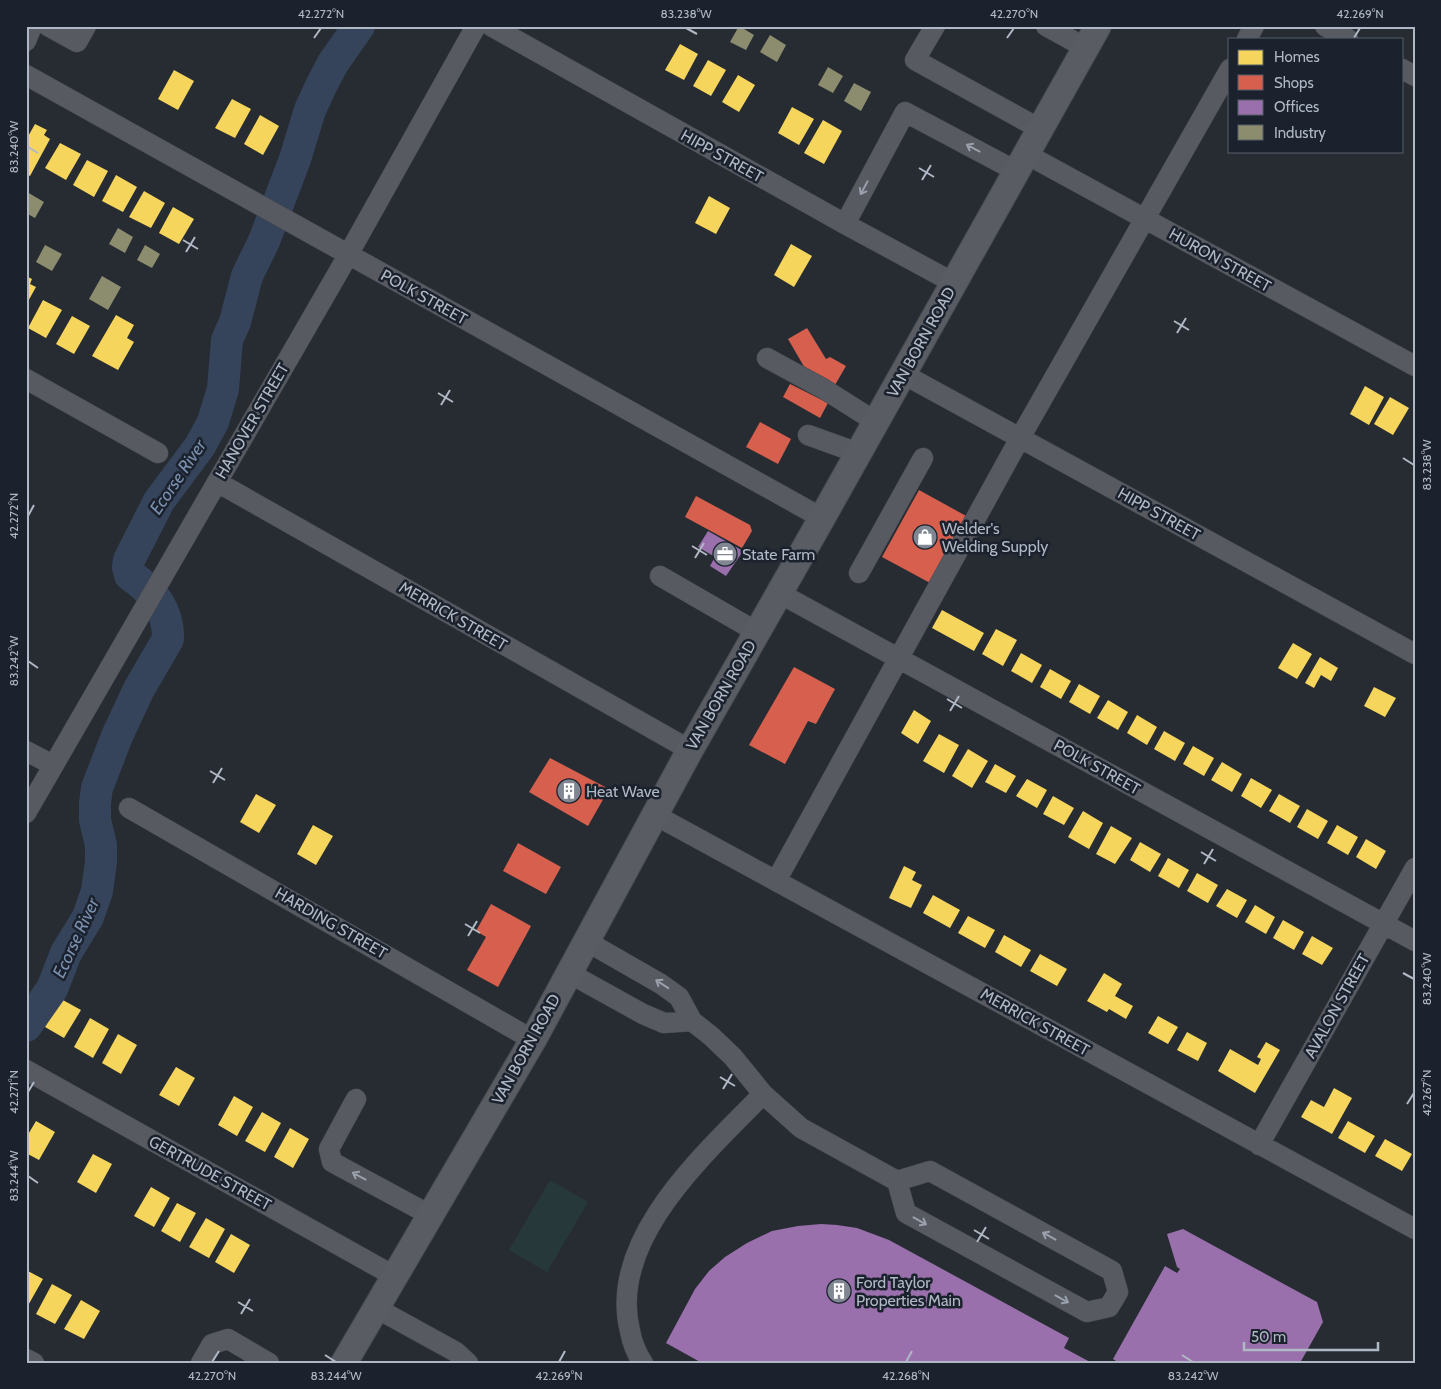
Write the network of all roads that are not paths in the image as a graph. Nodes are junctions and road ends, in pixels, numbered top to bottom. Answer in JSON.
{"nodes":[{"id":1,"x":32,"y":26,"type":"edge"},
{"id":2,"x":48,"y":26,"type":"edge"},
{"id":3,"x":86,"y":26,"type":"edge"},
{"id":4,"x":476,"y":26,"type":"edge"},
{"id":5,"x":491,"y":26,"type":"edge"},
{"id":6,"x":934,"y":26,"type":"edge"},
{"id":7,"x":1046,"y":26,"type":"edge"},
{"id":8,"x":1254,"y":26,"type":"edge"},
{"id":9,"x":1325,"y":26,"type":"edge"},
{"id":10,"x":1092,"y":37,"type":"edge"},
{"id":11,"x":1248,"y":38,"type":"edge"},
{"id":12,"x":1346,"y":38,"type":"edge"},
{"id":13,"x":26,"y":41,"type":"edge"},
{"id":14,"x":1228,"y":72,"type":"edge"},
{"id":15,"x":26,"y":75,"type":"edge"},
{"id":16,"x":1040,"y":130,"type":"junction"},
{"id":17,"x":1021,"y":162,"type":"junction"},
{"id":18,"x":1144,"y":218,"type":"junction"},
{"id":19,"x":845,"y":224,"type":"junction"},
{"id":20,"x":348,"y":255,"type":"junction"},
{"id":21,"x":954,"y":283,"type":"junction"},
{"id":22,"x":766,"y":358,"type":"dead end"},
{"id":23,"x":1415,"y":366,"type":"edge"},
{"id":24,"x":903,"y":374,"type":"junction"},
{"id":25,"x":26,"y":379,"type":"edge"},
{"id":26,"x":876,"y":422,"type":"junction"},
{"id":27,"x":808,"y":435,"type":"dead end"},
{"id":28,"x":1020,"y":438,"type":"junction"},
{"id":29,"x":158,"y":453,"type":"dead end"},
{"id":30,"x":858,"y":453,"type":"junction"},
{"id":31,"x":924,"y":458,"type":"dead end"},
{"id":32,"x":217,"y":482,"type":"junction"},
{"id":33,"x":822,"y":518,"type":"junction"},
{"id":34,"x":859,"y":573,"type":"dead end"},
{"id":35,"x":660,"y":576,"type":"dead end"},
{"id":36,"x":779,"y":593,"type":"junction"},
{"id":37,"x":757,"y":632,"type":"junction"},
{"id":38,"x":1415,"y":654,"type":"edge"},
{"id":39,"x":898,"y":658,"type":"junction"},
{"id":40,"x":690,"y":750,"type":"junction"},
{"id":41,"x":26,"y":751,"type":"edge"},
{"id":42,"x":53,"y":765,"type":"junction"},
{"id":43,"x":129,"y":808,"type":"dead end"},
{"id":44,"x":26,"y":813,"type":"edge"},
{"id":45,"x":655,"y":815,"type":"junction"},
{"id":46,"x":1415,"y":868,"type":"edge"},
{"id":47,"x":776,"y":881,"type":"junction"},
{"id":48,"x":1383,"y":924,"type":"junction"},
{"id":49,"x":586,"y":941,"type":"junction"},
{"id":50,"x":1415,"y":941,"type":"edge"},
{"id":51,"x":569,"y":973,"type":"junction"},
{"id":52,"x":692,"y":1021,"type":"junction"},
{"id":53,"x":533,"y":1040,"type":"junction"},
{"id":54,"x":26,"y":1070,"type":"edge"},
{"id":55,"x":763,"y":1094,"type":"junction"},
{"id":56,"x":356,"y":1098,"type":"dead end"},
{"id":57,"x":1259,"y":1144,"type":"junction"},
{"id":58,"x":897,"y":1181,"type":"junction"},
{"id":59,"x":430,"y":1215,"type":"junction"},
{"id":60,"x":1415,"y":1229,"type":"edge"},
{"id":61,"x":394,"y":1276,"type":"junction"},
{"id":62,"x":376,"y":1308,"type":"junction"},
{"id":63,"x":26,"y":1359,"type":"edge"},
{"id":64,"x":464,"y":1361,"type":"edge"},
{"id":65,"x":34,"y":1363,"type":"edge"},
{"id":66,"x":201,"y":1363,"type":"edge"},
{"id":67,"x":269,"y":1363,"type":"edge"},
{"id":68,"x":344,"y":1363,"type":"edge"},
{"id":69,"x":642,"y":1363,"type":"edge"}],
"edges":[{"from":1,"to":13,"type":"street"},
{"from":2,"to":3,"type":"street"},
{"from":4,"to":20,"type":"street","name":"HANOVER STREET"},
{"from":5,"to":19,"type":"street","name":"HIPP STREET"},
{"from":6,"to":16,"type":"street"},
{"from":7,"to":10,"type":"street"},
{"from":8,"to":11,"type":"street"},
{"from":9,"to":12,"type":"street"},
{"from":10,"to":16,"type":"main road","name":"VAN BORN ROAD"},
{"from":14,"to":18,"type":"street"},
{"from":15,"to":20,"type":"street","name":"POLK STREET"},
{"from":16,"to":17,"type":"main road","name":"VAN BORN ROAD"},
{"from":17,"to":18,"type":"street","name":"HURON STREET"},
{"from":17,"to":19,"type":"street","name":"HURON STREET","one_way":true},
{"from":17,"to":21,"type":"main road","name":"VAN BORN ROAD"},
{"from":18,"to":23,"type":"street","name":"HURON STREET"},
{"from":18,"to":28,"type":"street"},
{"from":19,"to":21,"type":"street","name":"HIPP STREET"},
{"from":20,"to":32,"type":"street","name":"HANOVER STREET"},
{"from":20,"to":33,"type":"street","name":"POLK STREET"},
{"from":21,"to":24,"type":"main road","name":"VAN BORN ROAD"},
{"from":22,"to":26,"type":"street"},
{"from":24,"to":26,"type":"main road","name":"VAN BORN ROAD"},
{"from":24,"to":28,"type":"street","name":"HIPP STREET"},
{"from":25,"to":29,"type":"street"},
{"from":26,"to":30,"type":"main road","name":"VAN BORN ROAD"},
{"from":27,"to":30,"type":"street"},
{"from":28,"to":38,"type":"street","name":"HIPP STREET"},
{"from":28,"to":39,"type":"street"},
{"from":30,"to":33,"type":"main road","name":"VAN BORN ROAD"},
{"from":31,"to":34,"type":"street"},
{"from":32,"to":40,"type":"street","name":"MERRICK STREET"},
{"from":32,"to":42,"type":"street","name":"HANOVER STREET"},
{"from":33,"to":36,"type":"main road","name":"VAN BORN ROAD"},
{"from":35,"to":37,"type":"street"},
{"from":36,"to":37,"type":"main road","name":"VAN BORN ROAD"},
{"from":36,"to":39,"type":"street","name":"POLK STREET"},
{"from":37,"to":40,"type":"main road","name":"VAN BORN ROAD"},
{"from":39,"to":47,"type":"street"},
{"from":39,"to":48,"type":"street","name":"POLK STREET"},
{"from":40,"to":45,"type":"main road","name":"VAN BORN ROAD"},
{"from":41,"to":42,"type":"street"},
{"from":42,"to":44,"type":"street","name":"HANOVER STREET"},
{"from":43,"to":53,"type":"street","name":"HARDING STREET"},
{"from":45,"to":47,"type":"street","name":"MERRICK STREET"},
{"from":45,"to":49,"type":"main road","name":"VAN BORN ROAD"},
{"from":46,"to":48,"type":"street","name":"AVALON STREET"},
{"from":47,"to":57,"type":"street","name":"MERRICK STREET"},
{"from":48,"to":50,"type":"street","name":"POLK STREET"},
{"from":48,"to":57,"type":"street","name":"AVALON STREET"},
{"from":49,"to":51,"type":"main road","name":"VAN BORN ROAD"},
{"from":52,"to":49,"type":"street","one_way":true},
{"from":51,"to":52,"type":"street"},
{"from":51,"to":53,"type":"main road","name":"VAN BORN ROAD"},
{"from":52,"to":55,"type":"street"},
{"from":53,"to":59,"type":"main road","name":"VAN BORN ROAD"},
{"from":54,"to":61,"type":"street","name":"GERTRUDE STREET"},
{"from":55,"to":58,"type":"street"},
{"from":55,"to":69,"type":"street"},
{"from":59,"to":56,"type":"street","one_way":true},
{"from":57,"to":60,"type":"street","name":"MERRICK STREET"},
{"from":58,"to":58,"type":"street","one_way":true},
{"from":59,"to":61,"type":"main road","name":"VAN BORN ROAD"},
{"from":61,"to":62,"type":"main road","name":"VAN BORN ROAD"},
{"from":62,"to":64,"type":"street"},
{"from":62,"to":68,"type":"main road","name":"VAN BORN ROAD"},
{"from":63,"to":65,"type":"street"},
{"from":66,"to":67,"type":"street"}]}
